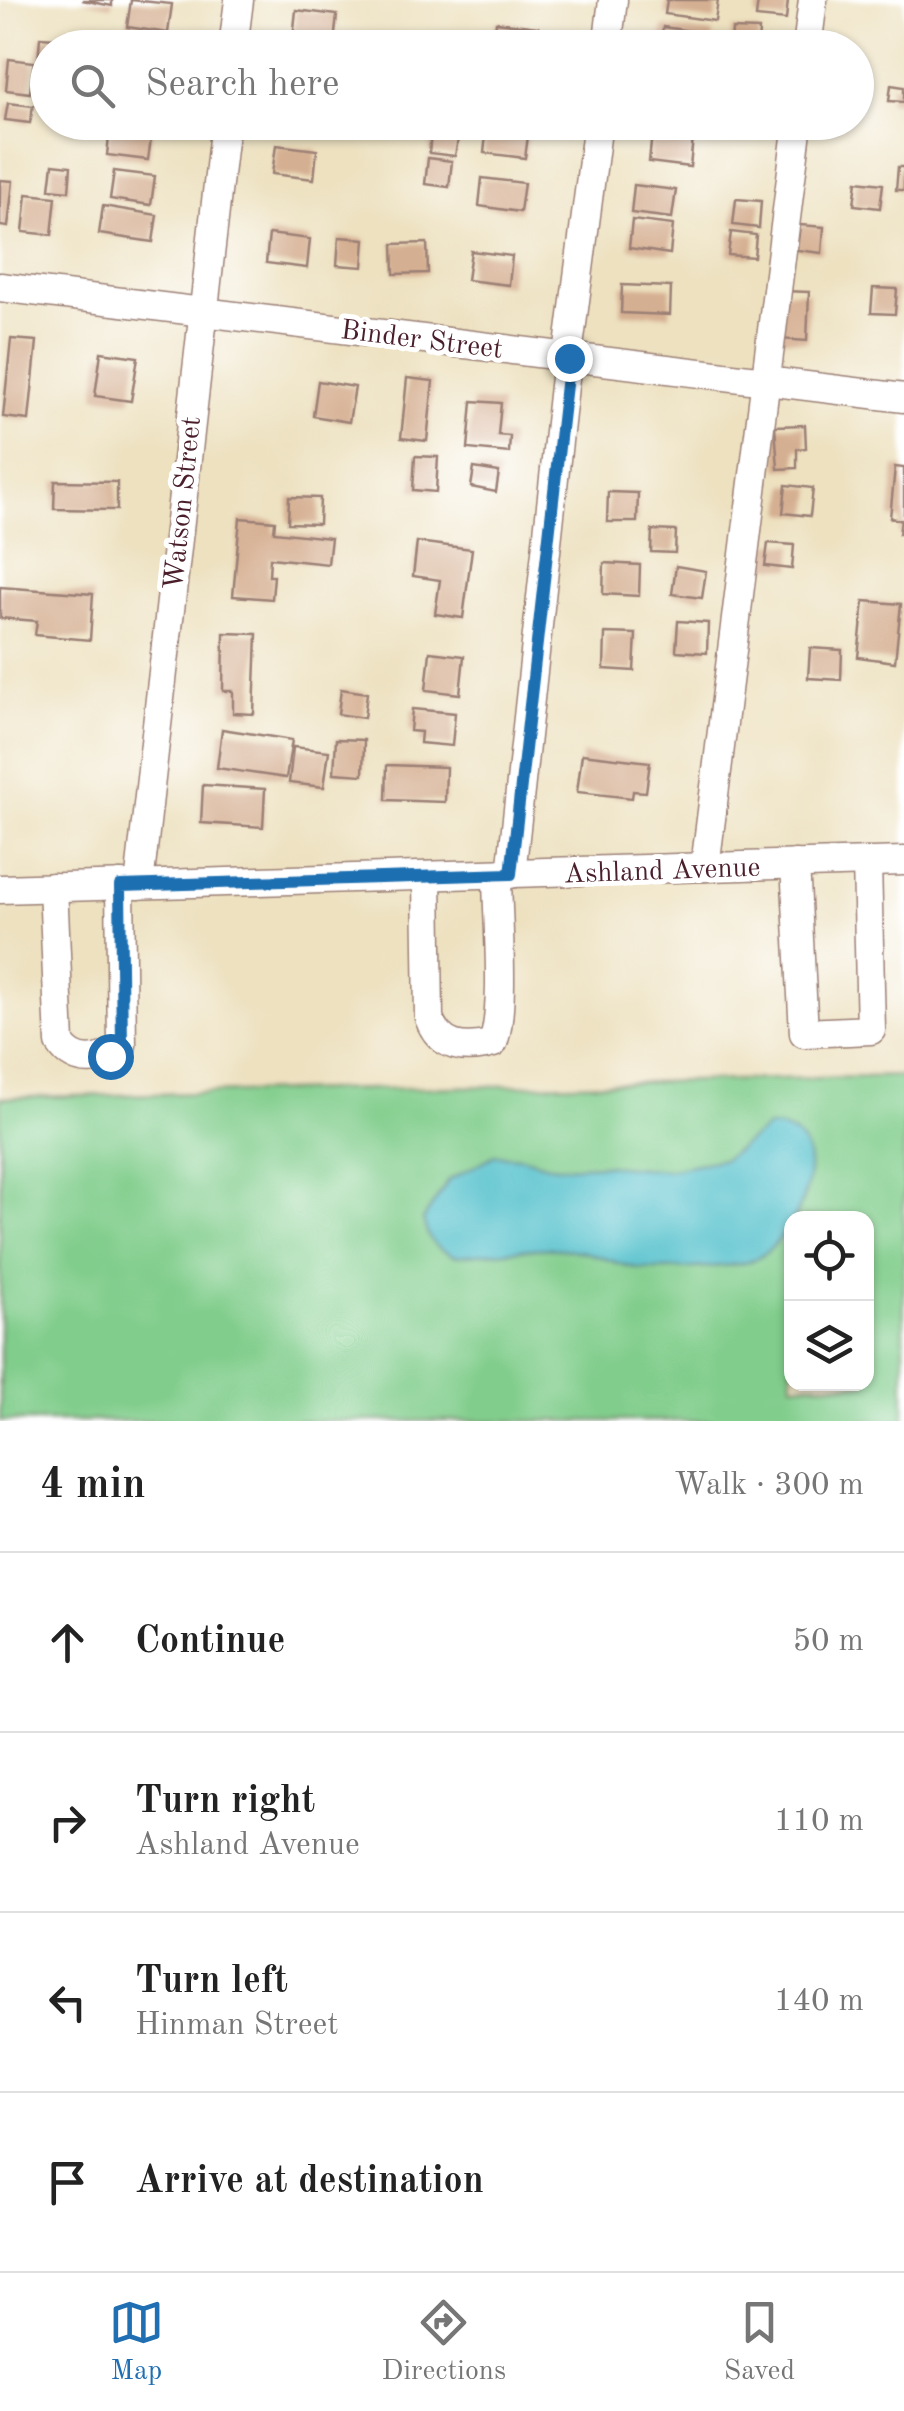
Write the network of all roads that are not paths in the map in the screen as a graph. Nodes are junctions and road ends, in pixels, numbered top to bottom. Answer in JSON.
{"nodes":[{"id":1,"x":239,"y":0,"type":"edge"},
{"id":2,"x":613,"y":0,"type":"edge"},
{"id":3,"x":812,"y":0,"type":"edge"},
{"id":4,"x":236,"y":30,"type":"edge"},
{"id":5,"x":609,"y":30,"type":"edge"},
{"id":6,"x":809,"y":30,"type":"edge"},
{"id":7,"x":223,"y":140,"type":"edge"},
{"id":8,"x":596,"y":140,"type":"edge"},
{"id":9,"x":796,"y":140,"type":"edge"},
{"id":10,"x":0,"y":288,"type":"edge"},
{"id":11,"x":202,"y":314,"type":"junction"},
{"id":12,"x":569,"y":358,"type":"junction"},
{"id":13,"x":767,"y":381,"type":"junction"},
{"id":14,"x":904,"y":398,"type":"edge"},
{"id":15,"x":904,"y":861,"type":"edge"},
{"id":16,"x":867,"y":862,"type":"junction"},
{"id":17,"x":795,"y":864,"type":"junction"},
{"id":18,"x":705,"y":867,"type":"junction"},
{"id":19,"x":504,"y":874,"type":"junction"},
{"id":20,"x":427,"y":876,"type":"junction"},
{"id":21,"x":130,"y":885,"type":"junction"},
{"id":22,"x":54,"y":888,"type":"junction"},
{"id":23,"x":0,"y":889,"type":"edge"}],
"edges":[{"from":1,"to":4,"type":"street"},
{"from":2,"to":5,"type":"street"},
{"from":3,"to":6,"type":"street"},
{"from":7,"to":11,"type":"street","name":"Watson Street"},
{"from":8,"to":12,"type":"street"},
{"from":9,"to":13,"type":"street"},
{"from":10,"to":11,"type":"street","name":"Binder Street"},
{"from":11,"to":12,"type":"street","name":"Binder Street"},
{"from":11,"to":21,"type":"street","name":"Watson Street"},
{"from":12,"to":13,"type":"street","name":"Binder Street"},
{"from":12,"to":19,"type":"street"},
{"from":13,"to":14,"type":"street","name":"Binder Street"},
{"from":13,"to":18,"type":"street"},
{"from":15,"to":16,"type":"street","name":"Ashland Avenue"},
{"from":16,"to":17,"type":"street","name":"Ashland Avenue"},
{"from":16,"to":17,"type":"street"},
{"from":17,"to":18,"type":"street","name":"Ashland Avenue"},
{"from":18,"to":19,"type":"street","name":"Ashland Avenue"},
{"from":19,"to":20,"type":"street","name":"Ashland Avenue"},
{"from":19,"to":20,"type":"street"},
{"from":20,"to":21,"type":"street","name":"Ashland Avenue"},
{"from":21,"to":22,"type":"street","name":"Ashland Avenue"},
{"from":21,"to":22,"type":"street","name":"Watson Street"},
{"from":22,"to":23,"type":"street","name":"Ashland Avenue"}]}
